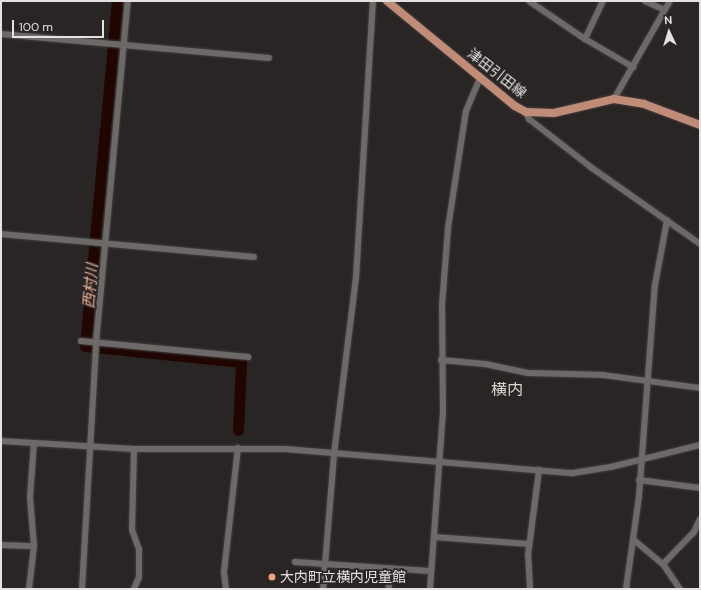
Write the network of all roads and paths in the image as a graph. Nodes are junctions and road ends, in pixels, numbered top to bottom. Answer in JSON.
{"nodes":[{"id":1,"x":128,"y":1,"type":"edge"},
{"id":2,"x":373,"y":1,"type":"edge"},
{"id":3,"x":387,"y":1,"type":"edge"},
{"id":4,"x":528,"y":1,"type":"edge"},
{"id":5,"x":603,"y":1,"type":"edge"},
{"id":6,"x":645,"y":1,"type":"edge"},
{"id":7,"x":670,"y":1,"type":"edge"},
{"id":8,"x":664,"y":10,"type":"junction"},
{"id":9,"x":1,"y":34,"type":"edge"},
{"id":10,"x":585,"y":39,"type":"junction"},
{"id":11,"x":124,"y":46,"type":"junction"},
{"id":12,"x":269,"y":58,"type":"dead end"},
{"id":13,"x":633,"y":67,"type":"junction"},
{"id":14,"x":480,"y":78,"type":"junction"},
{"id":15,"x":614,"y":99,"type":"junction"},
{"id":16,"x":526,"y":112,"type":"junction"},
{"id":17,"x":700,"y":125,"type":"edge"},
{"id":18,"x":667,"y":220,"type":"junction"},
{"id":19,"x":1,"y":234,"type":"edge"},
{"id":20,"x":105,"y":244,"type":"junction"},
{"id":21,"x":700,"y":244,"type":"edge"},
{"id":22,"x":254,"y":258,"type":"dead end"},
{"id":23,"x":81,"y":341,"type":"dead end"},
{"id":24,"x":96,"y":343,"type":"junction"},
{"id":25,"x":248,"y":357,"type":"dead end"},
{"id":26,"x":441,"y":360,"type":"junction"},
{"id":27,"x":648,"y":382,"type":"junction"},
{"id":28,"x":700,"y":388,"type":"edge"},
{"id":29,"x":1,"y":441,"type":"edge"},
{"id":30,"x":34,"y":443,"type":"junction"},
{"id":31,"x":700,"y":445,"type":"edge"},
{"id":32,"x":89,"y":447,"type":"junction"},
{"id":33,"x":238,"y":448,"type":"junction"},
{"id":34,"x":134,"y":449,"type":"junction"},
{"id":35,"x":334,"y":454,"type":"junction"},
{"id":36,"x":640,"y":459,"type":"junction"},
{"id":37,"x":439,"y":462,"type":"junction"},
{"id":38,"x":539,"y":470,"type":"junction"},
{"id":39,"x":639,"y":480,"type":"junction"},
{"id":40,"x":700,"y":488,"type":"edge"},
{"id":41,"x":700,"y":519,"type":"edge"},
{"id":42,"x":434,"y":536,"type":"junction"},
{"id":43,"x":634,"y":540,"type":"junction"},
{"id":44,"x":529,"y":544,"type":"junction"},
{"id":45,"x":1,"y":545,"type":"edge"},
{"id":46,"x":34,"y":546,"type":"junction"},
{"id":47,"x":295,"y":562,"type":"dead end"},
{"id":48,"x":325,"y":563,"type":"junction"},
{"id":49,"x":663,"y":564,"type":"junction"},
{"id":50,"x":388,"y":570,"type":"junction"},
{"id":51,"x":430,"y":571,"type":"junction"},
{"id":52,"x":29,"y":589,"type":"edge"},
{"id":53,"x":82,"y":589,"type":"edge"},
{"id":54,"x":134,"y":589,"type":"edge"},
{"id":55,"x":226,"y":589,"type":"edge"},
{"id":56,"x":323,"y":589,"type":"edge"},
{"id":57,"x":389,"y":589,"type":"edge"},
{"id":58,"x":430,"y":589,"type":"edge"},
{"id":59,"x":530,"y":589,"type":"edge"},
{"id":60,"x":626,"y":589,"type":"edge"},
{"id":61,"x":680,"y":589,"type":"edge"}],
"edges":[{"from":1,"to":11,"type":"street"},
{"from":2,"to":35,"type":"street"},
{"from":3,"to":14,"type":"main road","name":"津田引田線"},
{"from":4,"to":10,"type":"street"},
{"from":5,"to":10,"type":"street"},
{"from":6,"to":8,"type":"street"},
{"from":7,"to":8,"type":"street"},
{"from":8,"to":13,"type":"street"},
{"from":9,"to":11,"type":"street"},
{"from":10,"to":13,"type":"street"},
{"from":11,"to":12,"type":"street"},
{"from":11,"to":20,"type":"street"},
{"from":13,"to":15,"type":"street"},
{"from":14,"to":16,"type":"main road","name":"津田引田線"},
{"from":14,"to":26,"type":"street"},
{"from":15,"to":16,"type":"main road","name":"津田引田線"},
{"from":15,"to":17,"type":"main road","name":"津田引田線"},
{"from":16,"to":18,"type":"street"},
{"from":18,"to":21,"type":"street"},
{"from":18,"to":27,"type":"street"},
{"from":19,"to":20,"type":"street"},
{"from":20,"to":22,"type":"street"},
{"from":20,"to":24,"type":"street"},
{"from":23,"to":24,"type":"street"},
{"from":24,"to":25,"type":"street"},
{"from":24,"to":32,"type":"street"},
{"from":26,"to":27,"type":"street"},
{"from":26,"to":37,"type":"street"},
{"from":27,"to":28,"type":"street"},
{"from":27,"to":36,"type":"street"},
{"from":29,"to":30,"type":"street"},
{"from":30,"to":32,"type":"street"},
{"from":30,"to":46,"type":"street"},
{"from":31,"to":36,"type":"street"},
{"from":32,"to":34,"type":"street"},
{"from":32,"to":53,"type":"street"},
{"from":33,"to":34,"type":"street"},
{"from":33,"to":35,"type":"street"},
{"from":33,"to":55,"type":"street"},
{"from":34,"to":54,"type":"street"},
{"from":35,"to":37,"type":"street"},
{"from":35,"to":48,"type":"street"},
{"from":36,"to":38,"type":"street"},
{"from":36,"to":39,"type":"street"},
{"from":37,"to":38,"type":"street"},
{"from":37,"to":42,"type":"street"},
{"from":38,"to":44,"type":"street"},
{"from":39,"to":40,"type":"street"},
{"from":39,"to":43,"type":"street"},
{"from":41,"to":49,"type":"street"},
{"from":42,"to":44,"type":"street"},
{"from":42,"to":51,"type":"street"},
{"from":43,"to":49,"type":"street"},
{"from":43,"to":60,"type":"street"},
{"from":44,"to":59,"type":"street"},
{"from":45,"to":46,"type":"street"},
{"from":46,"to":52,"type":"street"},
{"from":47,"to":48,"type":"street"},
{"from":48,"to":50,"type":"street"},
{"from":48,"to":56,"type":"street"},
{"from":49,"to":61,"type":"street"},
{"from":50,"to":51,"type":"street"},
{"from":50,"to":57,"type":"street"},
{"from":51,"to":58,"type":"street"}]}
